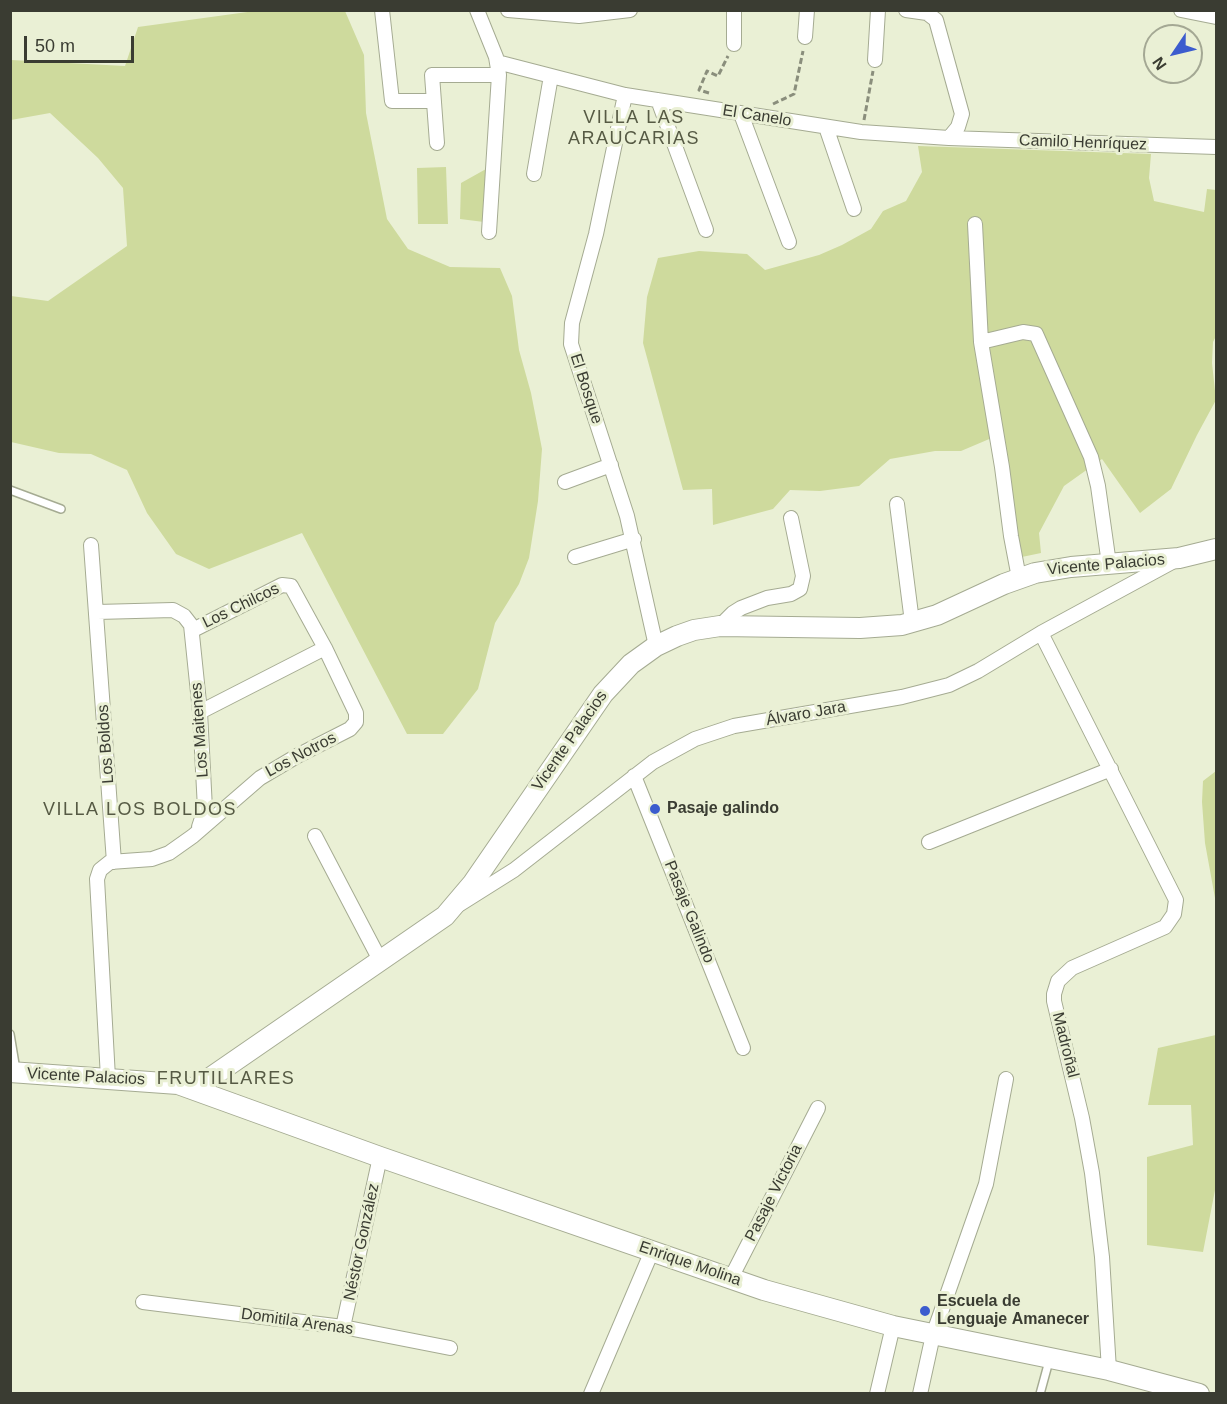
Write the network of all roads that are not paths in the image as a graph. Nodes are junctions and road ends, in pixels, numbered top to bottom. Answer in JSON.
{"nodes":[{"id":1,"x":382,"y":10,"type":"edge"},
{"id":2,"x":477,"y":10,"type":"edge"},
{"id":3,"x":508,"y":10,"type":"edge"},
{"id":4,"x":630,"y":10,"type":"edge"},
{"id":5,"x":734,"y":10,"type":"edge"},
{"id":6,"x":807,"y":10,"type":"edge"},
{"id":7,"x":878,"y":10,"type":"edge"},
{"id":8,"x":906,"y":10,"type":"edge"},
{"id":9,"x":1181,"y":10,"type":"edge"},
{"id":10,"x":1216,"y":17,"type":"edge"},
{"id":11,"x":805,"y":37,"type":"road end"},
{"id":12,"x":734,"y":44,"type":"road end"},
{"id":13,"x":875,"y":60,"type":"road end"},
{"id":14,"x":498,"y":69,"type":"junction"},
{"id":15,"x":551,"y":76,"type":"junction"},
{"id":16,"x":625,"y":95,"type":"junction"},
{"id":17,"x":658,"y":100,"type":"junction"},
{"id":18,"x":434,"y":101,"type":"junction"},
{"id":19,"x":741,"y":114,"type":"junction"},
{"id":20,"x":826,"y":127,"type":"junction"},
{"id":21,"x":949,"y":138,"type":"junction"},
{"id":22,"x":437,"y":143,"type":"dead end"},
{"id":23,"x":1216,"y":147,"type":"edge"},
{"id":24,"x":534,"y":174,"type":"dead end"},
{"id":25,"x":854,"y":209,"type":"dead end"},
{"id":26,"x":975,"y":224,"type":"dead end"},
{"id":27,"x":706,"y":230,"type":"dead end"},
{"id":28,"x":489,"y":232,"type":"dead end"},
{"id":29,"x":789,"y":242,"type":"dead end"},
{"id":30,"x":981,"y":342,"type":"junction"},
{"id":31,"x":611,"y":465,"type":"junction"},
{"id":32,"x":565,"y":482,"type":"dead end"},
{"id":33,"x":10,"y":490,"type":"edge"},
{"id":34,"x":897,"y":504,"type":"dead end"},
{"id":35,"x":61,"y":509,"type":"dead end"},
{"id":36,"x":791,"y":518,"type":"dead end"},
{"id":37,"x":634,"y":539,"type":"junction"},
{"id":38,"x":91,"y":545,"type":"dead end"},
{"id":39,"x":1216,"y":549,"type":"edge"},
{"id":40,"x":575,"y":557,"type":"dead end"},
{"id":41,"x":1179,"y":558,"type":"junction"},
{"id":42,"x":1109,"y":564,"type":"junction"},
{"id":43,"x":1019,"y":578,"type":"junction"},
{"id":44,"x":288,"y":585,"type":"joint"},
{"id":45,"x":97,"y":612,"type":"junction"},
{"id":46,"x":912,"y":622,"type":"junction"},
{"id":47,"x":720,"y":626,"type":"junction"},
{"id":48,"x":193,"y":630,"type":"junction"},
{"id":49,"x":1041,"y":633,"type":"junction"},
{"id":50,"x":656,"y":646,"type":"junction"},
{"id":51,"x":325,"y":648,"type":"junction"},
{"id":52,"x":200,"y":712,"type":"junction"},
{"id":53,"x":1111,"y":769,"type":"junction"},
{"id":54,"x":634,"y":776,"type":"junction"},
{"id":55,"x":198,"y":829,"type":"junction"},
{"id":56,"x":315,"y":836,"type":"dead end"},
{"id":57,"x":929,"y":842,"type":"dead end"},
{"id":58,"x":114,"y":862,"type":"junction"},
{"id":59,"x":454,"y":907,"type":"junction"},
{"id":60,"x":381,"y":962,"type":"junction"},
{"id":61,"x":10,"y":1034,"type":"edge"},
{"id":62,"x":743,"y":1048,"type":"dead end"},
{"id":63,"x":14,"y":1072,"type":"edge"},
{"id":64,"x":108,"y":1078,"type":"junction"},
{"id":65,"x":1006,"y":1079,"type":"dead end"},
{"id":66,"x":194,"y":1089,"type":"junction"},
{"id":67,"x":818,"y":1108,"type":"dead end"},
{"id":68,"x":380,"y":1157,"type":"junction"},
{"id":69,"x":652,"y":1251,"type":"junction"},
{"id":70,"x":731,"y":1278,"type":"junction"},
{"id":71,"x":143,"y":1302,"type":"dead end"},
{"id":72,"x":893,"y":1326,"type":"junction"},
{"id":73,"x":343,"y":1327,"type":"junction"},
{"id":74,"x":933,"y":1335,"type":"junction"},
{"id":75,"x":450,"y":1348,"type":"dead end"},
{"id":76,"x":1050,"y":1358,"type":"junction"},
{"id":77,"x":1109,"y":1370,"type":"junction"},
{"id":78,"x":591,"y":1394,"type":"edge"},
{"id":79,"x":877,"y":1394,"type":"edge"},
{"id":80,"x":920,"y":1394,"type":"edge"},
{"id":81,"x":1040,"y":1394,"type":"edge"},
{"id":82,"x":1199,"y":1394,"type":"edge"}],
"edges":[{"from":1,"to":18,"type":"street"},
{"from":2,"to":14,"type":"street"},
{"from":3,"to":4,"type":"street"},
{"from":5,"to":12,"type":"street"},
{"from":6,"to":11,"type":"street"},
{"from":7,"to":13,"type":"street"},
{"from":8,"to":21,"type":"street"},
{"from":9,"to":10,"type":"street"},
{"from":14,"to":15,"type":"street","name":"El Canelo"},
{"from":14,"to":18,"type":"street","name":"El Canelo"},
{"from":14,"to":28,"type":"street"},
{"from":15,"to":16,"type":"street","name":"El Canelo"},
{"from":15,"to":24,"type":"street"},
{"from":16,"to":17,"type":"street","name":"El Canelo"},
{"from":16,"to":31,"type":"street","name":"El Bosque"},
{"from":17,"to":19,"type":"street","name":"El Canelo"},
{"from":17,"to":27,"type":"street"},
{"from":18,"to":22,"type":"street"},
{"from":19,"to":20,"type":"street","name":"El Canelo"},
{"from":19,"to":29,"type":"street"},
{"from":20,"to":21,"type":"street","name":"El Canelo"},
{"from":20,"to":25,"type":"street"},
{"from":21,"to":23,"type":"street","name":"Camilo Henríquez"},
{"from":26,"to":30,"type":"street"},
{"from":30,"to":42,"type":"street"},
{"from":30,"to":43,"type":"street"},
{"from":31,"to":32,"type":"street"},
{"from":31,"to":37,"type":"street","name":"El Bosque"},
{"from":33,"to":35,"type":"lane"},
{"from":34,"to":46,"type":"street"},
{"from":36,"to":47,"type":"street"},
{"from":37,"to":40,"type":"street"},
{"from":37,"to":50,"type":"street","name":"El Bosque"},
{"from":38,"to":45,"type":"street","name":"Los Boldos"},
{"from":39,"to":41,"type":"main road","name":"Vicente Palacios"},
{"from":41,"to":42,"type":"main road","name":"Vicente Palacios"},
{"from":41,"to":49,"type":"street","name":"Álvaro Jara"},
{"from":42,"to":43,"type":"main road","name":"Vicente Palacios"},
{"from":43,"to":46,"type":"main road","name":"Vicente Palacios"},
{"from":44,"to":48,"type":"street","name":"Los Chilcos"},
{"from":44,"to":51,"type":"street","name":"Los Notros"},
{"from":45,"to":48,"type":"street","name":"Los Chilcos"},
{"from":45,"to":58,"type":"street","name":"Los Boldos"},
{"from":46,"to":47,"type":"main road","name":"Vicente Palacios"},
{"from":47,"to":50,"type":"main road","name":"Vicente Palacios"},
{"from":48,"to":52,"type":"street","name":"Los Maitenes"},
{"from":49,"to":53,"type":"street","name":"Madroñal"},
{"from":49,"to":54,"type":"street","name":"Álvaro Jara"},
{"from":50,"to":59,"type":"main road","name":"Vicente Palacios"},
{"from":51,"to":52,"type":"street"},
{"from":51,"to":55,"type":"street","name":"Los Notros"},
{"from":52,"to":55,"type":"street","name":"Los Maitenes"},
{"from":53,"to":57,"type":"street"},
{"from":53,"to":77,"type":"street","name":"Madroñal"},
{"from":54,"to":59,"type":"street","name":"Álvaro Jara"},
{"from":54,"to":62,"type":"street","name":"Pasaje Galindo"},
{"from":55,"to":58,"type":"street","name":"Los Notros"},
{"from":56,"to":60,"type":"street"},
{"from":58,"to":64,"type":"street"},
{"from":59,"to":60,"type":"main road","name":"Vicente Palacios"},
{"from":60,"to":66,"type":"main road","name":"Vicente Palacios"},
{"from":61,"to":63,"type":"lane"},
{"from":63,"to":64,"type":"main road","name":"Vicente Palacios"},
{"from":64,"to":66,"type":"main road","name":"Vicente Palacios"},
{"from":65,"to":74,"type":"street"},
{"from":66,"to":68,"type":"main road","name":"Enrique Molina"},
{"from":67,"to":70,"type":"street","name":"Pasaje Victoria"},
{"from":68,"to":69,"type":"main road","name":"Enrique Molina"},
{"from":68,"to":73,"type":"street","name":"Néstor González"},
{"from":69,"to":70,"type":"main road","name":"Enrique Molina"},
{"from":69,"to":78,"type":"street"},
{"from":70,"to":72,"type":"main road","name":"Enrique Molina"},
{"from":71,"to":73,"type":"street","name":"Domitila Arenas"},
{"from":72,"to":74,"type":"main road","name":"Enrique Molina"},
{"from":72,"to":79,"type":"street"},
{"from":73,"to":75,"type":"street","name":"Domitila Arenas"},
{"from":74,"to":76,"type":"main road","name":"Enrique Molina"},
{"from":74,"to":80,"type":"street"},
{"from":76,"to":77,"type":"main road","name":"Enrique Molina"},
{"from":76,"to":81,"type":"lane"},
{"from":77,"to":82,"type":"main road","name":"Enrique Molina"}]}
